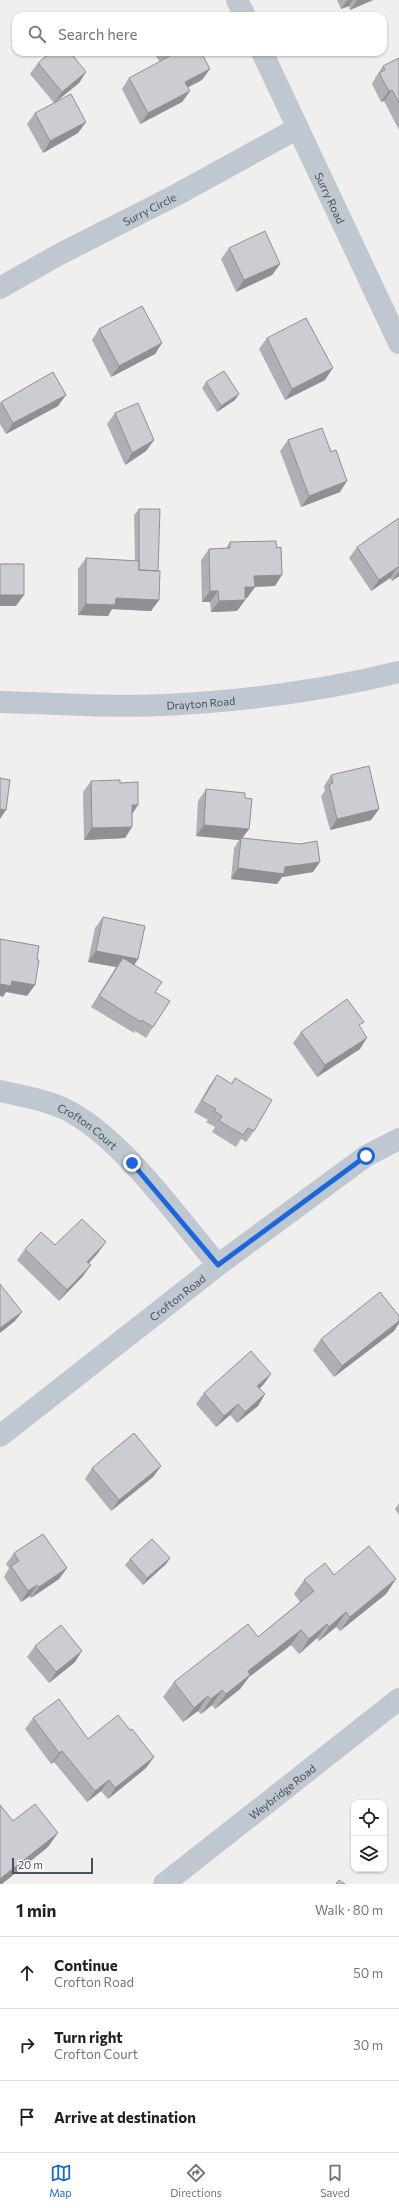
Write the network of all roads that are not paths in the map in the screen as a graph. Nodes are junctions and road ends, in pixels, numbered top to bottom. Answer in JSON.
{"nodes":[{"id":1,"x":237,"y":0,"type":"edge"},
{"id":2,"x":243,"y":12,"type":"edge"},
{"id":3,"x":264,"y":56,"type":"edge"},
{"id":4,"x":298,"y":128,"type":"junction"},
{"id":5,"x":0,"y":288,"type":"edge"},
{"id":6,"x":399,"y":343,"type":"edge"},
{"id":7,"x":399,"y":672,"type":"edge"},
{"id":8,"x":0,"y":702,"type":"edge"},
{"id":9,"x":0,"y":1091,"type":"edge"},
{"id":10,"x":399,"y":1139,"type":"edge"},
{"id":11,"x":218,"y":1265,"type":"junction"},
{"id":12,"x":0,"y":1436,"type":"edge"},
{"id":13,"x":399,"y":1699,"type":"edge"},
{"id":14,"x":164,"y":1884,"type":"edge"}],
"edges":[{"from":1,"to":2,"type":"street"},
{"from":3,"to":4,"type":"street","name":"Surry Road"},
{"from":4,"to":5,"type":"street","name":"Surry Circle"},
{"from":4,"to":6,"type":"street","name":"Surry Road"},
{"from":7,"to":8,"type":"street","name":"Drayton Road"},
{"from":9,"to":11,"type":"street","name":"Crofton Court"},
{"from":10,"to":11,"type":"street","name":"Crofton Road"},
{"from":11,"to":12,"type":"street","name":"Crofton Road"},
{"from":13,"to":14,"type":"street","name":"Weybridge Road"}]}
